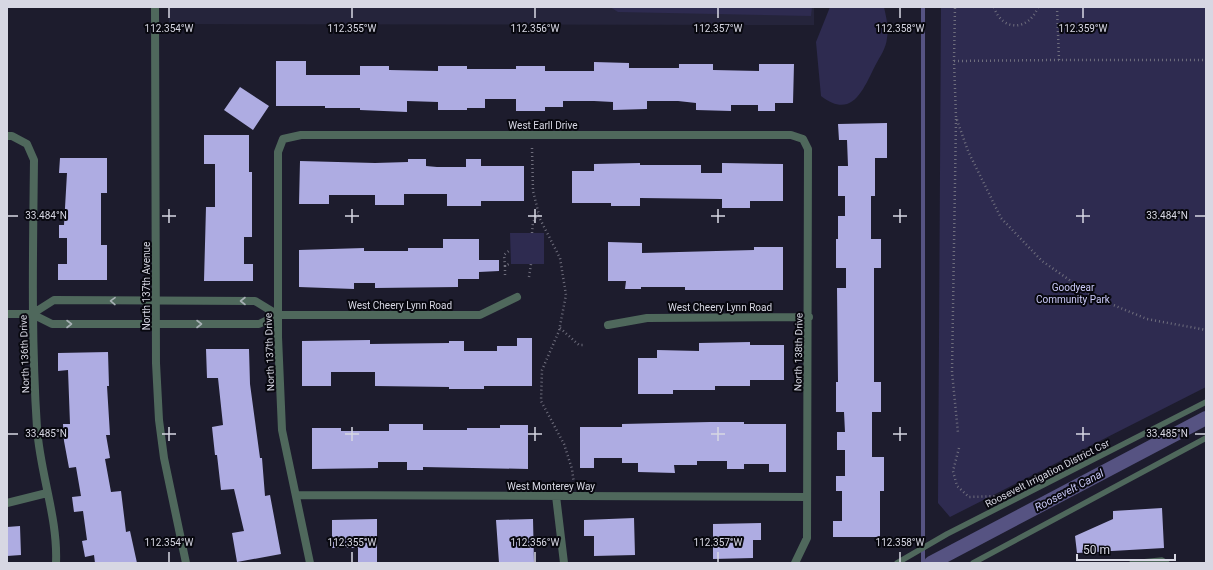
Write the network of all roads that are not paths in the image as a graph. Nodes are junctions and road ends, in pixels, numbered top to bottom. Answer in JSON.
{"nodes":[{"id":1,"x":155,"y":7,"type":"edge"},
{"id":2,"x":7,"y":136,"type":"edge"},
{"id":3,"x":283,"y":139,"type":"joint"},
{"id":4,"x":803,"y":139,"type":"joint"},
{"id":5,"x":517,"y":297,"type":"dead end"},
{"id":6,"x":156,"y":301,"type":"junction"},
{"id":7,"x":7,"y":314,"type":"edge"},
{"id":8,"x":32,"y":314,"type":"junction"},
{"id":9,"x":278,"y":315,"type":"junction"},
{"id":10,"x":809,"y":317,"type":"junction"},
{"id":11,"x":156,"y":324,"type":"junction"},
{"id":12,"x":608,"y":324,"type":"dead end"},
{"id":13,"x":1206,"y":402,"type":"edge"},
{"id":14,"x":1206,"y":438,"type":"edge"},
{"id":15,"x":47,"y":493,"type":"junction"},
{"id":16,"x":296,"y":495,"type":"junction"},
{"id":17,"x":556,"y":496,"type":"junction"},
{"id":18,"x":807,"y":497,"type":"junction"},
{"id":19,"x":7,"y":503,"type":"edge"},
{"id":20,"x":56,"y":563,"type":"edge"},
{"id":21,"x":186,"y":563,"type":"edge"},
{"id":22,"x":310,"y":563,"type":"edge"},
{"id":23,"x":564,"y":563,"type":"edge"},
{"id":24,"x":795,"y":563,"type":"edge"},
{"id":25,"x":897,"y":563,"type":"edge"},
{"id":26,"x":973,"y":563,"type":"edge"},
{"id":27,"x":1132,"y":563,"type":"edge"},
{"id":28,"x":1167,"y":563,"type":"edge"}],
"edges":[{"from":1,"to":6,"type":"street","name":"North 137th Avenue"},
{"from":2,"to":8,"type":"street","name":"North 136th Drive"},
{"from":3,"to":4,"type":"street","name":"West Earll Drive"},
{"from":3,"to":9,"type":"street","name":"North 137th Drive"},
{"from":4,"to":10,"type":"street","name":"North 138th Drive"},
{"from":5,"to":9,"type":"street","name":"West Cheery Lynn Road"},
{"from":6,"to":8,"type":"street","one_way":true},
{"from":9,"to":6,"type":"street","one_way":true},
{"from":6,"to":11,"type":"street","name":"North 137th Avenue"},
{"from":7,"to":8,"type":"street","name":"West Cheery Lynn Road"},
{"from":8,"to":11,"type":"street","name":"West Cheery Lynn Road","one_way":true},
{"from":8,"to":15,"type":"street","name":"North 136th Drive"},
{"from":11,"to":9,"type":"street","name":"West Cheery Lynn Road","one_way":true},
{"from":9,"to":16,"type":"street","name":"North 137th Drive"},
{"from":10,"to":12,"type":"street","name":"West Cheery Lynn Road"},
{"from":10,"to":18,"type":"street","name":"North 138th Drive"},
{"from":11,"to":21,"type":"street","name":"North 137th Avenue"},
{"from":13,"to":25,"type":"lane","name":"Roosevelt Irrigation District Csr"},
{"from":14,"to":26,"type":"lane"},
{"from":15,"to":19,"type":"street"},
{"from":15,"to":20,"type":"street","name":"North 136th Drive"},
{"from":16,"to":17,"type":"street","name":"West Monterey Way"},
{"from":16,"to":22,"type":"street","name":"North 137th Drive"},
{"from":17,"to":18,"type":"street","name":"West Monterey Way"},
{"from":17,"to":23,"type":"street"},
{"from":18,"to":24,"type":"street","name":"North 138th Drive"},
{"from":27,"to":28,"type":"lane"}]}
